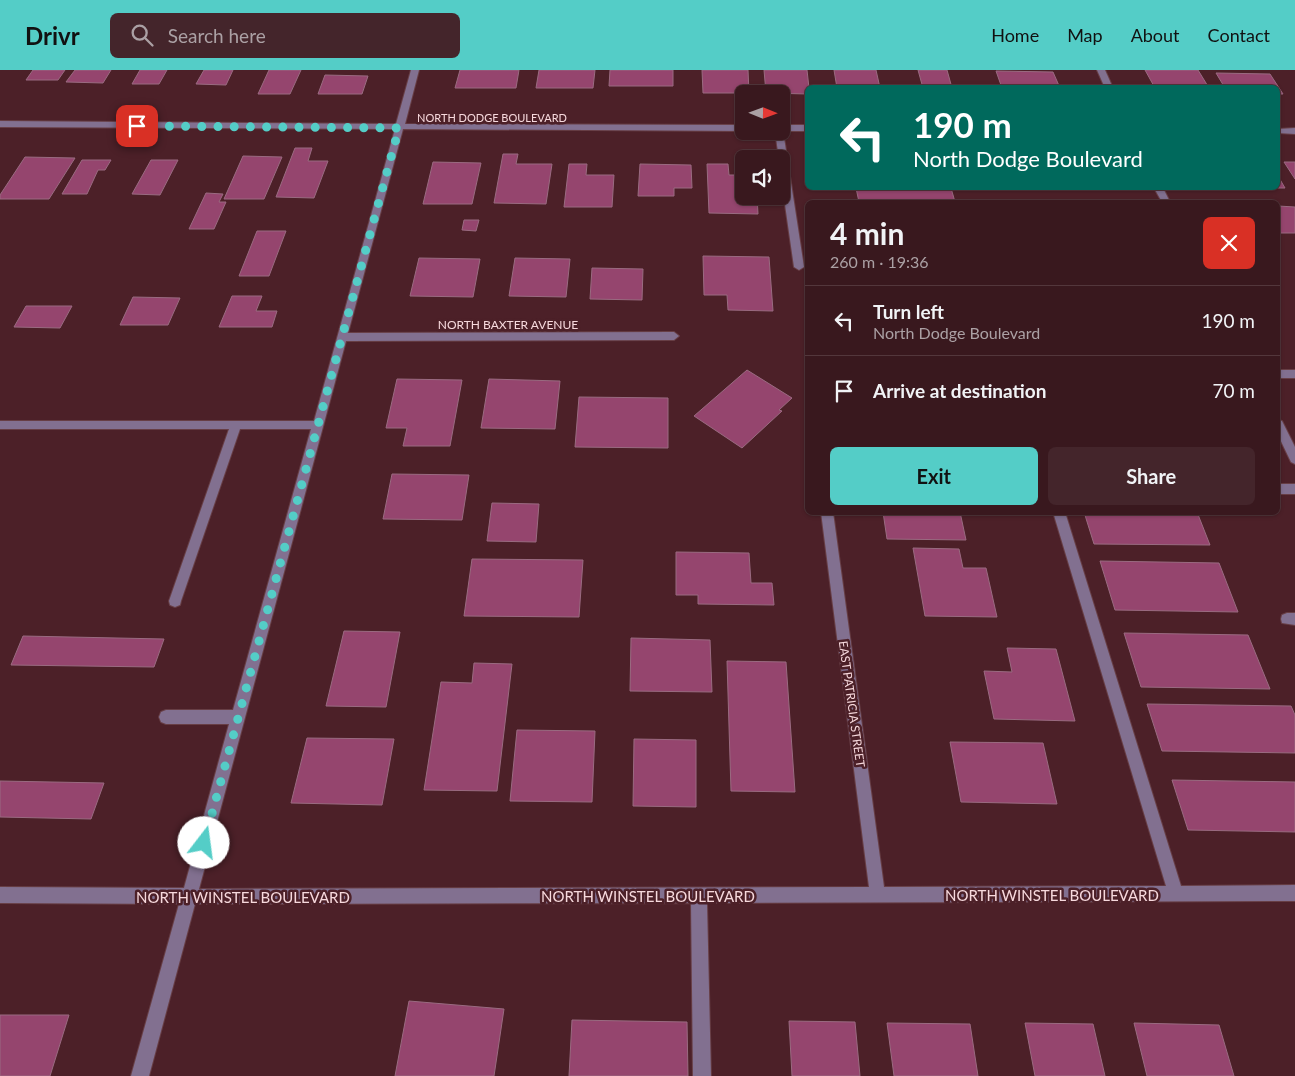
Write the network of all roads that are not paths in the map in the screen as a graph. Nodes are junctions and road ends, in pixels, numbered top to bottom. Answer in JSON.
{"nodes":[{"id":1,"x":415,"y":70,"type":"edge"},
{"id":2,"x":1101,"y":70,"type":"edge"},
{"id":3,"x":1108,"y":85,"type":"edge"},
{"id":4,"x":0,"y":124,"type":"edge"},
{"id":5,"x":399,"y":128,"type":"junction"},
{"id":6,"x":735,"y":128,"type":"edge"},
{"id":7,"x":790,"y":128,"type":"edge"},
{"id":8,"x":805,"y":128,"type":"edge"},
{"id":9,"x":1280,"y":131,"type":"edge"},
{"id":10,"x":1295,"y":131,"type":"edge"},
{"id":11,"x":780,"y":140,"type":"edge"},
{"id":12,"x":799,"y":267,"type":"dead end"},
{"id":13,"x":674,"y":336,"type":"dead end"},
{"id":14,"x":342,"y":337,"type":"junction"},
{"id":15,"x":1280,"y":374,"type":"edge"},
{"id":16,"x":1295,"y":374,"type":"edge"},
{"id":17,"x":0,"y":425,"type":"edge"},
{"id":18,"x":236,"y":425,"type":"junction"},
{"id":19,"x":318,"y":425,"type":"junction"},
{"id":20,"x":1280,"y":427,"type":"edge"},
{"id":21,"x":1292,"y":445,"type":"edge"},
{"id":22,"x":1295,"y":459,"type":"edge"},
{"id":23,"x":1280,"y":489,"type":"edge"},
{"id":24,"x":1295,"y":489,"type":"edge"},
{"id":25,"x":827,"y":515,"type":"edge"},
{"id":26,"x":1060,"y":515,"type":"edge"},
{"id":27,"x":175,"y":601,"type":"dead end"},
{"id":28,"x":166,"y":717,"type":"dead end"},
{"id":29,"x":238,"y":717,"type":"junction"},
{"id":30,"x":1295,"y":893,"type":"edge"},
{"id":31,"x":1176,"y":894,"type":"junction"},
{"id":32,"x":0,"y":895,"type":"edge"},
{"id":33,"x":699,"y":896,"type":"junction"},
{"id":34,"x":878,"y":896,"type":"junction"},
{"id":35,"x":189,"y":897,"type":"junction"},
{"id":36,"x":140,"y":1076,"type":"edge"},
{"id":37,"x":702,"y":1076,"type":"edge"}],
"edges":[{"from":1,"to":5,"type":"street"},
{"from":2,"to":3,"type":"street"},
{"from":4,"to":5,"type":"street","name":"NORTH DODGE BOULEVARD"},
{"from":5,"to":6,"type":"street","name":"NORTH DODGE BOULEVARD"},
{"from":5,"to":14,"type":"street"},
{"from":7,"to":8,"type":"street"},
{"from":9,"to":10,"type":"street"},
{"from":11,"to":12,"type":"street"},
{"from":13,"to":14,"type":"street","name":"NORTH BAXTER AVENUE"},
{"from":14,"to":19,"type":"street"},
{"from":15,"to":16,"type":"street"},
{"from":17,"to":18,"type":"street"},
{"from":18,"to":19,"type":"street"},
{"from":18,"to":27,"type":"street"},
{"from":19,"to":29,"type":"street"},
{"from":20,"to":21,"type":"street"},
{"from":21,"to":22,"type":"street"},
{"from":23,"to":24,"type":"street"},
{"from":25,"to":34,"type":"street","name":"EAST PATRICIA STREET"},
{"from":26,"to":31,"type":"street"},
{"from":28,"to":29,"type":"street"},
{"from":29,"to":35,"type":"street"},
{"from":30,"to":31,"type":"street","name":"NORTH WINSTEL BOULEVARD"},
{"from":31,"to":34,"type":"street","name":"NORTH WINSTEL BOULEVARD"},
{"from":32,"to":35,"type":"street","name":"NORTH WINSTEL BOULEVARD"},
{"from":33,"to":34,"type":"street","name":"NORTH WINSTEL BOULEVARD"},
{"from":33,"to":35,"type":"street","name":"NORTH WINSTEL BOULEVARD"},
{"from":33,"to":37,"type":"street"},
{"from":35,"to":36,"type":"street"}]}
